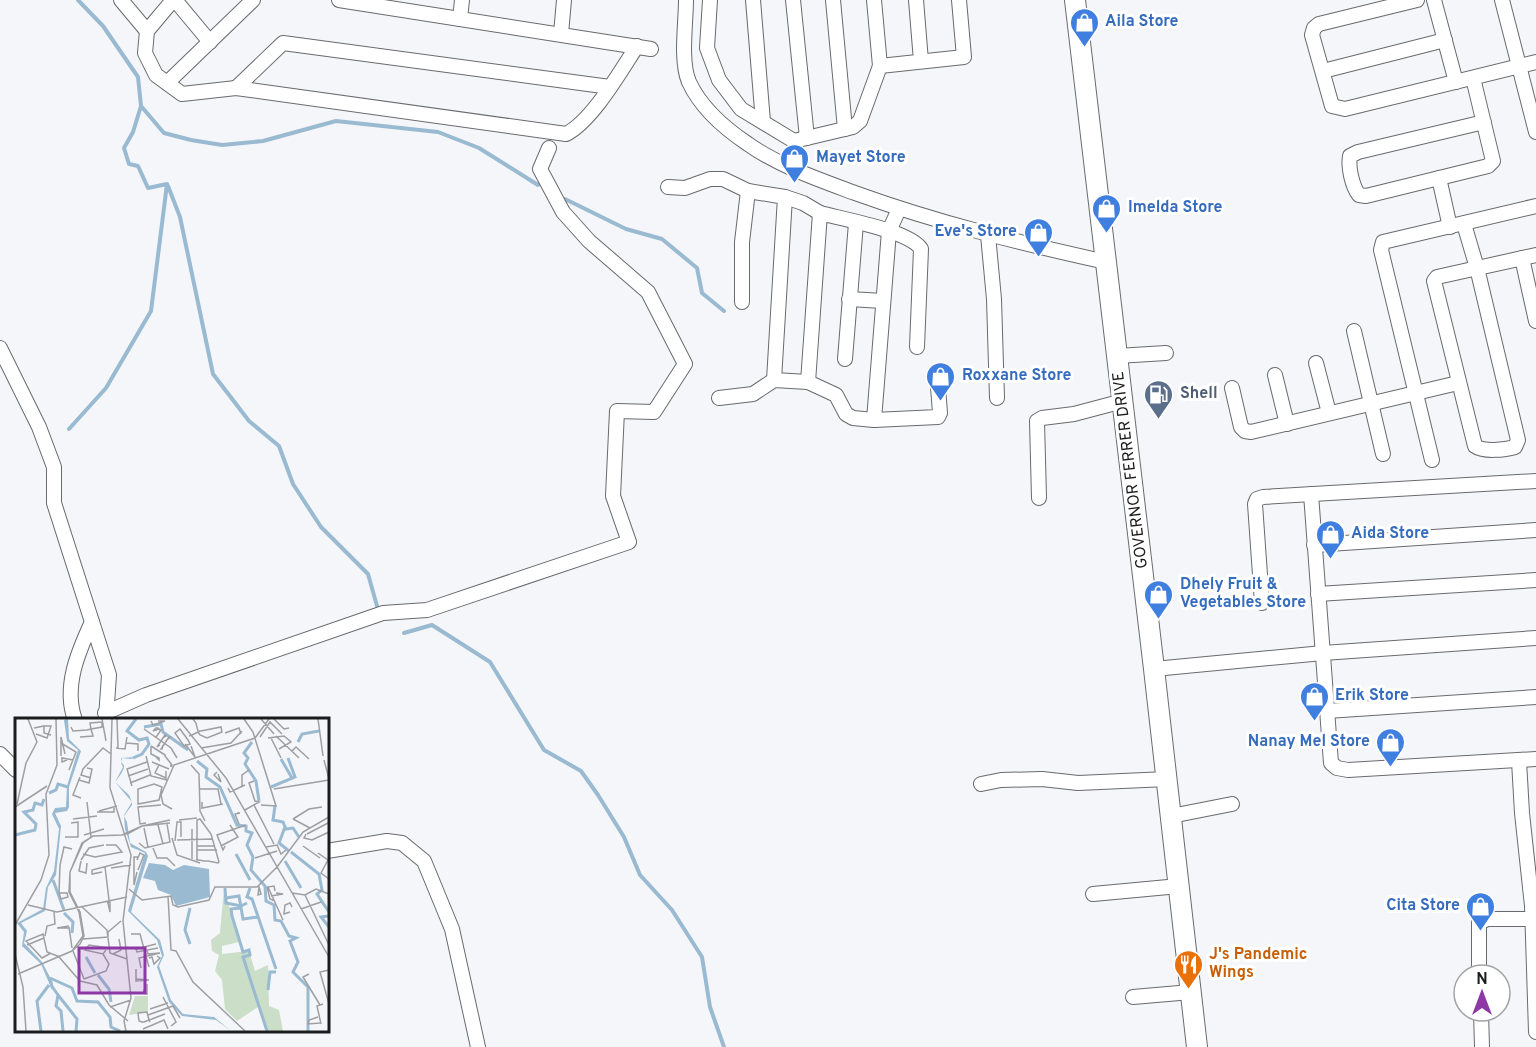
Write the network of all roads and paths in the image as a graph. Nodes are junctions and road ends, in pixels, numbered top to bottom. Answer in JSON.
{"nodes":[{"id":1,"x":121,"y":0,"type":"edge"},
{"id":2,"x":174,"y":0,"type":"edge"},
{"id":3,"x":253,"y":0,"type":"edge"},
{"id":4,"x":339,"y":0,"type":"edge"},
{"id":5,"x":462,"y":0,"type":"edge"},
{"id":6,"x":564,"y":0,"type":"edge"},
{"id":7,"x":686,"y":0,"type":"edge"},
{"id":8,"x":710,"y":0,"type":"edge"},
{"id":9,"x":753,"y":0,"type":"edge"},
{"id":10,"x":793,"y":0,"type":"edge"},
{"id":11,"x":832,"y":0,"type":"edge"},
{"id":12,"x":874,"y":0,"type":"edge"},
{"id":13,"x":916,"y":0,"type":"edge"},
{"id":14,"x":959,"y":0,"type":"edge"},
{"id":15,"x":1075,"y":0,"type":"edge"},
{"id":16,"x":1417,"y":0,"type":"edge"},
{"id":17,"x":1434,"y":0,"type":"edge"},
{"id":18,"x":1502,"y":0,"type":"edge"},
{"id":19,"x":354,"y":1,"type":"edge"},
{"id":20,"x":460,"y":19,"type":"junction"},
{"id":21,"x":147,"y":31,"type":"junction"},
{"id":22,"x":561,"y":34,"type":"junction"},
{"id":23,"x":1445,"y":40,"type":"junction"},
{"id":24,"x":210,"y":42,"type":"junction"},
{"id":25,"x":921,"y":62,"type":"junction"},
{"id":26,"x":1536,"y":62,"type":"edge"},
{"id":27,"x":1519,"y":65,"type":"junction"},
{"id":28,"x":880,"y":66,"type":"junction"},
{"id":29,"x":1323,"y":72,"type":"junction"},
{"id":30,"x":1473,"y":78,"type":"junction"},
{"id":31,"x":1456,"y":82,"type":"junction"},
{"id":32,"x":167,"y":83,"type":"junction"},
{"id":33,"x":610,"y":87,"type":"junction"},
{"id":34,"x":236,"y":88,"type":"junction"},
{"id":35,"x":763,"y":122,"type":"junction"},
{"id":36,"x":1484,"y":122,"type":"junction"},
{"id":37,"x":845,"y":129,"type":"junction"},
{"id":38,"x":1536,"y":132,"type":"edge"},
{"id":39,"x":807,"y":138,"type":"junction"},
{"id":40,"x":549,"y":148,"type":"dead end"},
{"id":41,"x":1439,"y":178,"type":"junction"},
{"id":42,"x":668,"y":188,"type":"dead end"},
{"id":43,"x":748,"y":191,"type":"junction"},
{"id":44,"x":785,"y":197,"type":"junction"},
{"id":45,"x":1536,"y":206,"type":"edge"},
{"id":46,"x":899,"y":209,"type":"junction"},
{"id":47,"x":820,"y":213,"type":"junction"},
{"id":48,"x":856,"y":223,"type":"junction"},
{"id":49,"x":1457,"y":226,"type":"junction"},
{"id":50,"x":889,"y":231,"type":"junction"},
{"id":51,"x":988,"y":235,"type":"junction"},
{"id":52,"x":1536,"y":255,"type":"edge"},
{"id":53,"x":1522,"y":258,"type":"junction"},
{"id":54,"x":1106,"y":262,"type":"junction"},
{"id":55,"x":1477,"y":267,"type":"junction"},
{"id":56,"x":849,"y":299,"type":"junction"},
{"id":57,"x":883,"y":301,"type":"junction"},
{"id":58,"x":742,"y":302,"type":"dead end"},
{"id":59,"x":1536,"y":321,"type":"edge"},
{"id":60,"x":1354,"y":331,"type":"dead end"},
{"id":61,"x":917,"y":347,"type":"dead end"},
{"id":62,"x":0,"y":348,"type":"edge"},
{"id":63,"x":1166,"y":353,"type":"dead end"},
{"id":64,"x":1117,"y":356,"type":"junction"},
{"id":65,"x":845,"y":359,"type":"dead end"},
{"id":66,"x":1316,"y":363,"type":"dead end"},
{"id":67,"x":937,"y":374,"type":"dead end"},
{"id":68,"x":1275,"y":375,"type":"dead end"},
{"id":69,"x":774,"y":381,"type":"junction"},
{"id":70,"x":808,"y":382,"type":"junction"},
{"id":71,"x":1458,"y":383,"type":"junction"},
{"id":72,"x":1232,"y":387,"type":"dead end"},
{"id":73,"x":1416,"y":394,"type":"junction"},
{"id":74,"x":719,"y":398,"type":"dead end"},
{"id":75,"x":997,"y":398,"type":"dead end"},
{"id":76,"x":1123,"y":401,"type":"junction"},
{"id":77,"x":1371,"y":403,"type":"junction"},
{"id":78,"x":1329,"y":413,"type":"junction"},
{"id":79,"x":874,"y":420,"type":"junction"},
{"id":80,"x":1287,"y":424,"type":"junction"},
{"id":81,"x":1383,"y":454,"type":"dead end"},
{"id":82,"x":1432,"y":460,"type":"dead end"},
{"id":83,"x":1536,"y":481,"type":"edge"},
{"id":84,"x":1311,"y":494,"type":"junction"},
{"id":85,"x":1039,"y":498,"type":"dead end"},
{"id":86,"x":1536,"y":530,"type":"edge"},
{"id":87,"x":1314,"y":545,"type":"junction"},
{"id":88,"x":1536,"y":580,"type":"edge"},
{"id":89,"x":1318,"y":594,"type":"junction"},
{"id":90,"x":1262,"y":603,"type":"dead end"},
{"id":91,"x":92,"y":622,"type":"junction"},
{"id":92,"x":1536,"y":638,"type":"edge"},
{"id":93,"x":1323,"y":653,"type":"junction"},
{"id":94,"x":1154,"y":669,"type":"junction"},
{"id":95,"x":1536,"y":697,"type":"edge"},
{"id":96,"x":1327,"y":711,"type":"junction"},
{"id":97,"x":106,"y":716,"type":"edge"},
{"id":98,"x":74,"y":718,"type":"edge"},
{"id":99,"x":0,"y":754,"type":"edge"},
{"id":100,"x":1536,"y":759,"type":"edge"},
{"id":101,"x":1519,"y":760,"type":"junction"},
{"id":102,"x":15,"y":769,"type":"edge"},
{"id":103,"x":1167,"y":779,"type":"junction"},
{"id":104,"x":981,"y":784,"type":"dead end"},
{"id":105,"x":1232,"y":804,"type":"dead end"},
{"id":106,"x":1529,"y":812,"type":"edge"},
{"id":107,"x":1171,"y":816,"type":"junction"},
{"id":108,"x":1531,"y":845,"type":"edge"},
{"id":109,"x":328,"y":851,"type":"edge"},
{"id":110,"x":1179,"y":886,"type":"junction"},
{"id":111,"x":1093,"y":894,"type":"dead end"},
{"id":112,"x":1533,"y":919,"type":"junction"},
{"id":113,"x":1535,"y":957,"type":"edge"},
{"id":114,"x":1479,"y":963,"type":"edge"},
{"id":115,"x":1191,"y":993,"type":"junction"},
{"id":116,"x":1133,"y":997,"type":"dead end"},
{"id":117,"x":1481,"y":1023,"type":"edge"},
{"id":118,"x":1536,"y":1032,"type":"edge"},
{"id":119,"x":478,"y":1047,"type":"edge"},
{"id":120,"x":1197,"y":1047,"type":"edge"},
{"id":121,"x":1482,"y":1047,"type":"edge"}],
"edges":[{"from":1,"to":21,"type":"street"},
{"from":2,"to":21,"type":"street"},
{"from":2,"to":24,"type":"street"},
{"from":3,"to":24,"type":"street"},
{"from":4,"to":19,"type":"street"},
{"from":5,"to":20,"type":"street"},
{"from":6,"to":22,"type":"street"},
{"from":7,"to":46,"type":"street"},
{"from":8,"to":35,"type":"street"},
{"from":9,"to":35,"type":"street"},
{"from":10,"to":39,"type":"street"},
{"from":11,"to":37,"type":"street"},
{"from":12,"to":28,"type":"street"},
{"from":13,"to":25,"type":"street"},
{"from":14,"to":25,"type":"street"},
{"from":15,"to":54,"type":"main road","name":"GOVERNOR FERRER DRIVE"},
{"from":16,"to":29,"type":"street"},
{"from":17,"to":23,"type":"street"},
{"from":18,"to":27,"type":"street"},
{"from":19,"to":20,"type":"street"},
{"from":20,"to":22,"type":"street"},
{"from":21,"to":32,"type":"street"},
{"from":22,"to":33,"type":"street"},
{"from":23,"to":29,"type":"street"},
{"from":23,"to":31,"type":"street"},
{"from":24,"to":32,"type":"street"},
{"from":25,"to":28,"type":"street"},
{"from":26,"to":27,"type":"street"},
{"from":27,"to":30,"type":"street"},
{"from":27,"to":38,"type":"street"},
{"from":28,"to":37,"type":"street"},
{"from":29,"to":31,"type":"street"},
{"from":30,"to":31,"type":"street"},
{"from":30,"to":36,"type":"street"},
{"from":32,"to":34,"type":"street"},
{"from":33,"to":34,"type":"street"},
{"from":33,"to":34,"type":"street"},
{"from":35,"to":39,"type":"street"},
{"from":36,"to":41,"type":"street"},
{"from":36,"to":41,"type":"street"},
{"from":37,"to":39,"type":"street"},
{"from":40,"to":97,"type":"street"},
{"from":41,"to":49,"type":"street"},
{"from":42,"to":43,"type":"street"},
{"from":43,"to":44,"type":"street"},
{"from":43,"to":58,"type":"street"},
{"from":44,"to":47,"type":"street"},
{"from":44,"to":69,"type":"street"},
{"from":45,"to":49,"type":"street"},
{"from":46,"to":50,"type":"street"},
{"from":46,"to":51,"type":"street"},
{"from":47,"to":48,"type":"street"},
{"from":47,"to":70,"type":"street"},
{"from":48,"to":50,"type":"street"},
{"from":48,"to":56,"type":"street"},
{"from":49,"to":55,"type":"street"},
{"from":49,"to":73,"type":"street"},
{"from":50,"to":57,"type":"street"},
{"from":50,"to":61,"type":"street"},
{"from":51,"to":54,"type":"street"},
{"from":51,"to":75,"type":"street"},
{"from":52,"to":53,"type":"street"},
{"from":53,"to":55,"type":"street"},
{"from":53,"to":59,"type":"street"},
{"from":54,"to":64,"type":"main road","name":"GOVERNOR FERRER DRIVE"},
{"from":55,"to":71,"type":"street"},
{"from":55,"to":71,"type":"street"},
{"from":56,"to":57,"type":"street"},
{"from":56,"to":65,"type":"street"},
{"from":57,"to":79,"type":"street"},
{"from":60,"to":77,"type":"street"},
{"from":62,"to":91,"type":"street"},
{"from":63,"to":64,"type":"street"},
{"from":64,"to":76,"type":"main road","name":"GOVERNOR FERRER DRIVE"},
{"from":66,"to":78,"type":"street"},
{"from":67,"to":79,"type":"street"},
{"from":68,"to":80,"type":"street"},
{"from":69,"to":70,"type":"street"},
{"from":69,"to":74,"type":"street"},
{"from":70,"to":79,"type":"street"},
{"from":71,"to":73,"type":"street"},
{"from":72,"to":80,"type":"street"},
{"from":73,"to":77,"type":"street"},
{"from":73,"to":82,"type":"street"},
{"from":76,"to":85,"type":"street"},
{"from":76,"to":94,"type":"main road","name":"GOVERNOR FERRER DRIVE"},
{"from":77,"to":78,"type":"street"},
{"from":77,"to":81,"type":"street"},
{"from":78,"to":80,"type":"street"},
{"from":83,"to":84,"type":"street"},
{"from":84,"to":87,"type":"street"},
{"from":84,"to":90,"type":"street"},
{"from":86,"to":87,"type":"street"},
{"from":87,"to":89,"type":"street"},
{"from":88,"to":89,"type":"street"},
{"from":89,"to":93,"type":"street"},
{"from":91,"to":97,"type":"street"},
{"from":91,"to":98,"type":"street"},
{"from":92,"to":93,"type":"street"},
{"from":93,"to":94,"type":"street"},
{"from":93,"to":96,"type":"street"},
{"from":94,"to":103,"type":"main road","name":"GOVERNOR FERRER DRIVE"},
{"from":95,"to":96,"type":"street"},
{"from":96,"to":101,"type":"street"},
{"from":99,"to":102,"type":"street"},
{"from":100,"to":101,"type":"street"},
{"from":101,"to":106,"type":"street"},
{"from":103,"to":104,"type":"street"},
{"from":103,"to":107,"type":"main road","name":"GOVERNOR FERRER DRIVE"},
{"from":105,"to":107,"type":"street"},
{"from":106,"to":108,"type":"street"},
{"from":107,"to":110,"type":"main road","name":"GOVERNOR FERRER DRIVE"},
{"from":108,"to":112,"type":"street"},
{"from":109,"to":119,"type":"street"},
{"from":110,"to":111,"type":"street"},
{"from":110,"to":115,"type":"main road","name":"GOVERNOR FERRER DRIVE"},
{"from":112,"to":113,"type":"street"},
{"from":112,"to":114,"type":"street"},
{"from":113,"to":118,"type":"street"},
{"from":115,"to":116,"type":"street"},
{"from":115,"to":120,"type":"main road","name":"GOVERNOR FERRER DRIVE"},
{"from":117,"to":121,"type":"street"}]}
